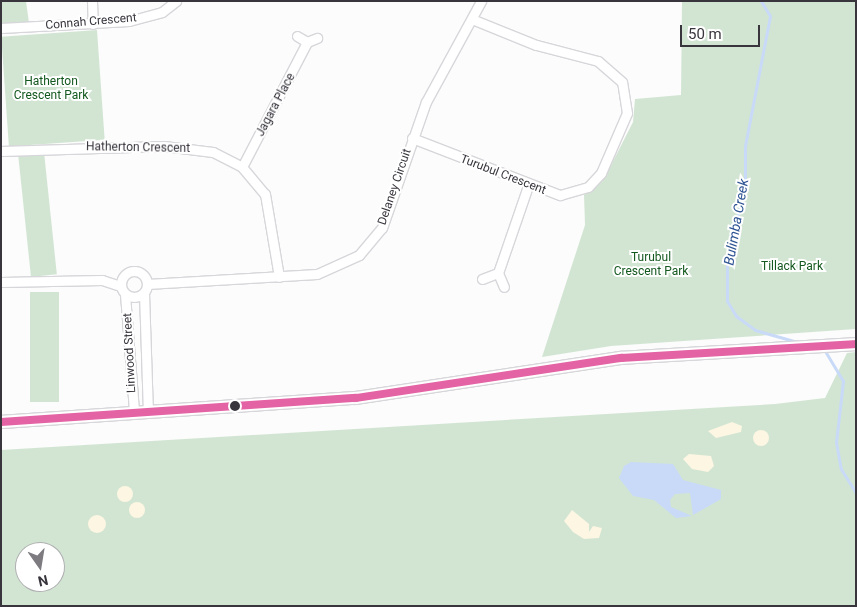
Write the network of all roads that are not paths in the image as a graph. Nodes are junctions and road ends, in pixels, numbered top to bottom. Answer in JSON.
{"nodes":[{"id":1,"x":92,"y":1,"type":"edge"},
{"id":2,"x":176,"y":1,"type":"edge"},
{"id":3,"x":481,"y":1,"type":"edge"},
{"id":4,"x":474,"y":20,"type":"junction"},
{"id":5,"x":93,"y":24,"type":"junction"},
{"id":6,"x":1,"y":28,"type":"edge"},
{"id":7,"x":297,"y":36,"type":"dead end"},
{"id":8,"x":317,"y":38,"type":"dead end"},
{"id":9,"x":307,"y":42,"type":"junction"},
{"id":10,"x":412,"y":138,"type":"junction"},
{"id":11,"x":1,"y":151,"type":"edge"},
{"id":12,"x":242,"y":167,"type":"junction"},
{"id":13,"x":528,"y":186,"type":"junction"},
{"id":14,"x":498,"y":273,"type":"junction"},
{"id":15,"x":279,"y":276,"type":"junction"},
{"id":16,"x":482,"y":279,"type":"dead end"},
{"id":17,"x":1,"y":282,"type":"edge"},
{"id":18,"x":147,"y":284,"type":"junction"},
{"id":19,"x":504,"y":287,"type":"dead end"},
{"id":20,"x":123,"y":290,"type":"junction"},
{"id":21,"x":144,"y":293,"type":"junction"},
{"id":22,"x":856,"y":344,"type":"edge"},
{"id":23,"x":134,"y":411,"type":"junction"},
{"id":24,"x":148,"y":411,"type":"junction"},
{"id":25,"x":1,"y":422,"type":"edge"}],
"edges":[{"from":1,"to":5,"type":"street"},
{"from":2,"to":5,"type":"street","name":"Connah Crescent"},
{"from":3,"to":4,"type":"street","name":"Delaney Circuit"},
{"from":4,"to":10,"type":"street","name":"Delaney Circuit"},
{"from":4,"to":13,"type":"street","name":"Turubul Crescent"},
{"from":5,"to":6,"type":"street","name":"Connah Crescent"},
{"from":7,"to":9,"type":"street"},
{"from":8,"to":9,"type":"street"},
{"from":9,"to":12,"type":"street","name":"Jagara Place"},
{"from":10,"to":13,"type":"street","name":"Turubul Crescent"},
{"from":10,"to":15,"type":"street","name":"Delaney Circuit"},
{"from":11,"to":12,"type":"street","name":"Hatherton Crescent"},
{"from":12,"to":15,"type":"street","name":"Hatherton Crescent"},
{"from":13,"to":14,"type":"street"},
{"from":14,"to":16,"type":"street"},
{"from":14,"to":19,"type":"street"},
{"from":15,"to":18,"type":"street","name":"Delaney Circuit"},
{"from":17,"to":20,"type":"street"},
{"from":18,"to":20,"type":"street"},
{"from":18,"to":21,"type":"street"},
{"from":20,"to":21,"type":"street"},
{"from":20,"to":23,"type":"street","name":"Linwood Street"},
{"from":21,"to":24,"type":"street","name":"Linwood Street"},
{"from":22,"to":24,"type":"main road"},
{"from":23,"to":24,"type":"main road"},
{"from":23,"to":25,"type":"main road"}]}
